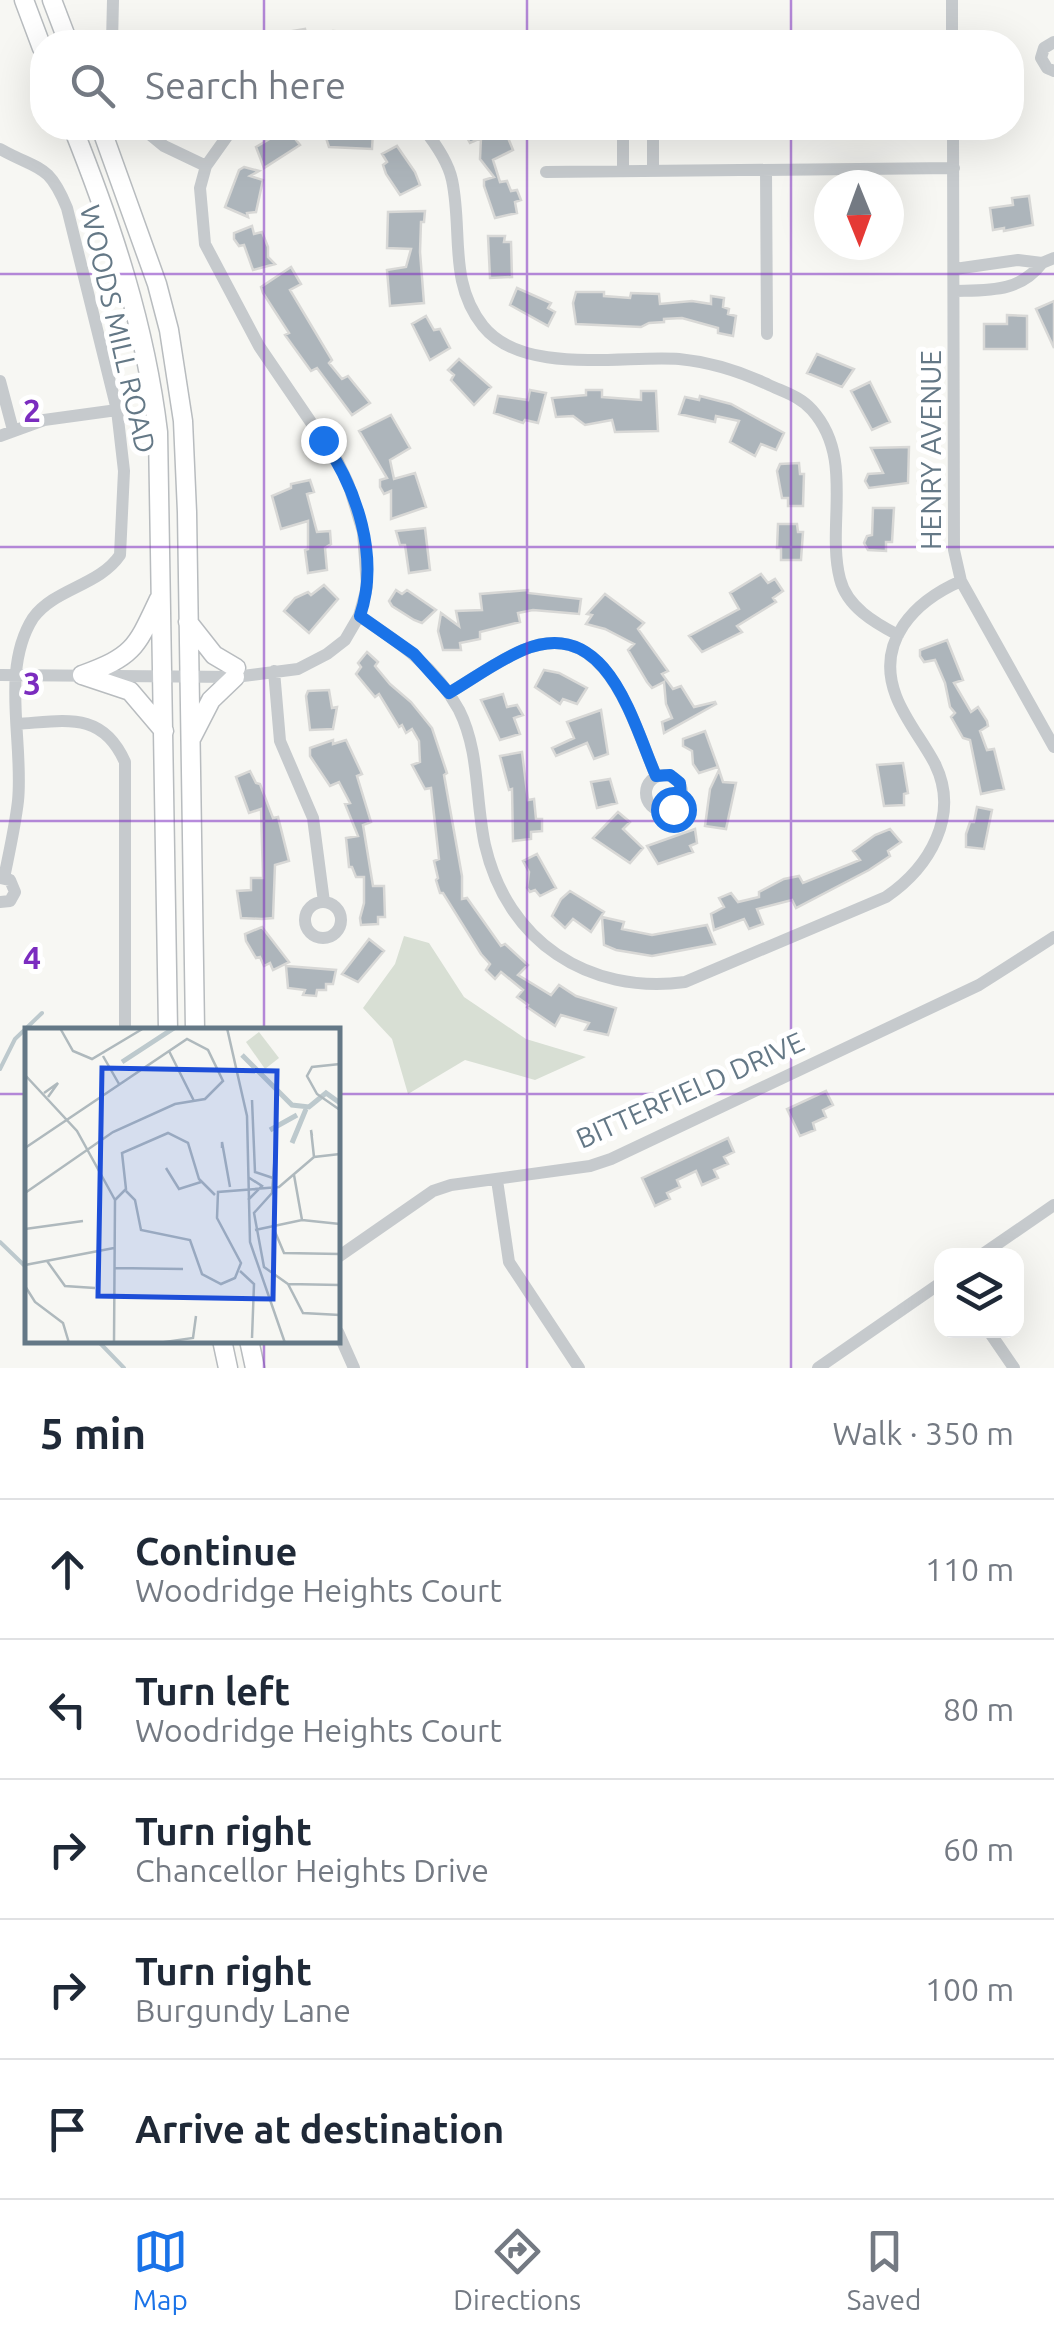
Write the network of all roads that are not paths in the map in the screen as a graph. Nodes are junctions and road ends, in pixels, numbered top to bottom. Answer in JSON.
{"nodes":[{"id":1,"x":24,"y":0,"type":"edge"},
{"id":2,"x":52,"y":0,"type":"edge"},
{"id":3,"x":114,"y":0,"type":"edge"},
{"id":4,"x":952,"y":0,"type":"edge"},
{"id":5,"x":35,"y":30,"type":"edge"},
{"id":6,"x":63,"y":30,"type":"edge"},
{"id":7,"x":113,"y":30,"type":"edge"},
{"id":8,"x":952,"y":30,"type":"edge"},
{"id":9,"x":1054,"y":42,"type":"edge"},
{"id":10,"x":1054,"y":72,"type":"edge"},
{"id":11,"x":78,"y":140,"type":"edge"},
{"id":12,"x":105,"y":140,"type":"edge"},
{"id":13,"x":157,"y":140,"type":"edge"},
{"id":14,"x":224,"y":140,"type":"edge"},
{"id":15,"x":431,"y":140,"type":"edge"},
{"id":16,"x":623,"y":140,"type":"edge"},
{"id":17,"x":652,"y":140,"type":"edge"},
{"id":18,"x":953,"y":140,"type":"edge"},
{"id":19,"x":0,"y":150,"type":"edge"},
{"id":20,"x":206,"y":166,"type":"junction"},
{"id":21,"x":954,"y":168,"type":"junction"},
{"id":22,"x":623,"y":170,"type":"junction"},
{"id":23,"x":653,"y":170,"type":"junction"},
{"id":24,"x":766,"y":170,"type":"junction"},
{"id":25,"x":546,"y":172,"type":"dead end"},
{"id":26,"x":1048,"y":261,"type":"edge"},
{"id":27,"x":955,"y":268,"type":"junction"},
{"id":28,"x":956,"y":291,"type":"junction"},
{"id":29,"x":767,"y":334,"type":"dead end"},
{"id":30,"x":0,"y":381,"type":"edge"},
{"id":31,"x":117,"y":410,"type":"junction"},
{"id":32,"x":7,"y":432,"type":"edge"},
{"id":33,"x":960,"y":581,"type":"junction"},
{"id":34,"x":162,"y":591,"type":"junction"},
{"id":35,"x":360,"y":616,"type":"junction"},
{"id":36,"x":188,"y":622,"type":"junction"},
{"id":37,"x":898,"y":635,"type":"junction"},
{"id":38,"x":274,"y":670,"type":"junction"},
{"id":39,"x":236,"y":672,"type":"junction"},
{"id":40,"x":189,"y":673,"type":"junction"},
{"id":41,"x":82,"y":674,"type":"junction"},
{"id":42,"x":7,"y":675,"type":"edge"},
{"id":43,"x":164,"y":676,"type":"junction"},
{"id":44,"x":449,"y":693,"type":"junction"},
{"id":45,"x":17,"y":724,"type":"junction"},
{"id":46,"x":164,"y":731,"type":"junction"},
{"id":47,"x":190,"y":742,"type":"junction"},
{"id":48,"x":1054,"y":747,"type":"edge"},
{"id":49,"x":656,"y":776,"type":"dead end"},
{"id":50,"x":2,"y":878,"type":"edge"},
{"id":51,"x":0,"y":902,"type":"edge"},
{"id":52,"x":324,"y":902,"type":"dead end"},
{"id":53,"x":1054,"y":937,"type":"edge"},
{"id":54,"x":124,"y":1028,"type":"edge"},
{"id":55,"x":168,"y":1028,"type":"edge"},
{"id":56,"x":194,"y":1028,"type":"edge"},
{"id":57,"x":497,"y":1180,"type":"junction"},
{"id":58,"x":1054,"y":1205,"type":"edge"},
{"id":59,"x":992,"y":1248,"type":"edge"},
{"id":60,"x":340,"y":1256,"type":"edge"},
{"id":61,"x":934,"y":1288,"type":"edge"},
{"id":62,"x":340,"y":1336,"type":"edge"},
{"id":63,"x":993,"y":1338,"type":"edge"},
{"id":64,"x":223,"y":1343,"type":"edge"},
{"id":65,"x":250,"y":1343,"type":"edge"},
{"id":66,"x":228,"y":1368,"type":"edge"},
{"id":67,"x":255,"y":1368,"type":"edge"},
{"id":68,"x":354,"y":1368,"type":"edge"},
{"id":69,"x":579,"y":1368,"type":"edge"},
{"id":70,"x":818,"y":1368,"type":"edge"},
{"id":71,"x":1014,"y":1368,"type":"edge"}],
"edges":[{"from":1,"to":5,"type":"highway"},
{"from":2,"to":6,"type":"highway"},
{"from":3,"to":7,"type":"street"},
{"from":4,"to":8,"type":"street"},
{"from":9,"to":10,"type":"street"},
{"from":11,"to":34,"type":"highway"},
{"from":12,"to":36,"type":"highway"},
{"from":13,"to":20,"type":"street"},
{"from":14,"to":20,"type":"street"},
{"from":15,"to":37,"type":"street"},
{"from":16,"to":22,"type":"street"},
{"from":17,"to":23,"type":"street"},
{"from":18,"to":21,"type":"street","name":"HENRY AVENUE"},
{"from":19,"to":31,"type":"street","name":"WOODS MILL ROAD"},
{"from":20,"to":35,"type":"street"},
{"from":21,"to":24,"type":"street"},
{"from":21,"to":27,"type":"street","name":"HENRY AVENUE"},
{"from":22,"to":23,"type":"street"},
{"from":22,"to":25,"type":"street"},
{"from":23,"to":24,"type":"street"},
{"from":24,"to":29,"type":"street"},
{"from":26,"to":27,"type":"street"},
{"from":26,"to":28,"type":"street"},
{"from":27,"to":28,"type":"street","name":"HENRY AVENUE"},
{"from":28,"to":33,"type":"street","name":"HENRY AVENUE"},
{"from":30,"to":32,"type":"street"},
{"from":31,"to":32,"type":"street"},
{"from":31,"to":42,"type":"street","name":"WOODS MILL ROAD"},
{"from":33,"to":37,"type":"street"},
{"from":33,"to":48,"type":"street","name":"HENRY AVENUE"},
{"from":34,"to":41,"type":"highway"},
{"from":34,"to":43,"type":"highway"},
{"from":35,"to":38,"type":"street"},
{"from":35,"to":44,"type":"street"},
{"from":36,"to":39,"type":"highway"},
{"from":36,"to":40,"type":"highway"},
{"from":37,"to":44,"type":"street"},
{"from":38,"to":39,"type":"street"},
{"from":38,"to":52,"type":"street"},
{"from":39,"to":40,"type":"street"},
{"from":39,"to":47,"type":"highway"},
{"from":40,"to":43,"type":"street"},
{"from":40,"to":47,"type":"highway"},
{"from":41,"to":42,"type":"street"},
{"from":41,"to":43,"type":"street"},
{"from":41,"to":46,"type":"highway"},
{"from":42,"to":45,"type":"street","name":"WOODS MILL ROAD"},
{"from":43,"to":46,"type":"highway"},
{"from":44,"to":49,"type":"street"},
{"from":45,"to":50,"type":"street","name":"WOODS MILL ROAD"},
{"from":45,"to":54,"type":"street"},
{"from":46,"to":55,"type":"highway"},
{"from":47,"to":56,"type":"highway"},
{"from":50,"to":51,"type":"street","name":"WOODS MILL ROAD"},
{"from":53,"to":57,"type":"street","name":"BITTERFIELD DRIVE"},
{"from":57,"to":60,"type":"street","name":"BITTERFIELD DRIVE"},
{"from":57,"to":69,"type":"street"},
{"from":58,"to":59,"type":"street"},
{"from":61,"to":70,"type":"street"},
{"from":62,"to":68,"type":"street"},
{"from":63,"to":71,"type":"street"},
{"from":64,"to":66,"type":"highway"},
{"from":65,"to":67,"type":"highway"}]}
